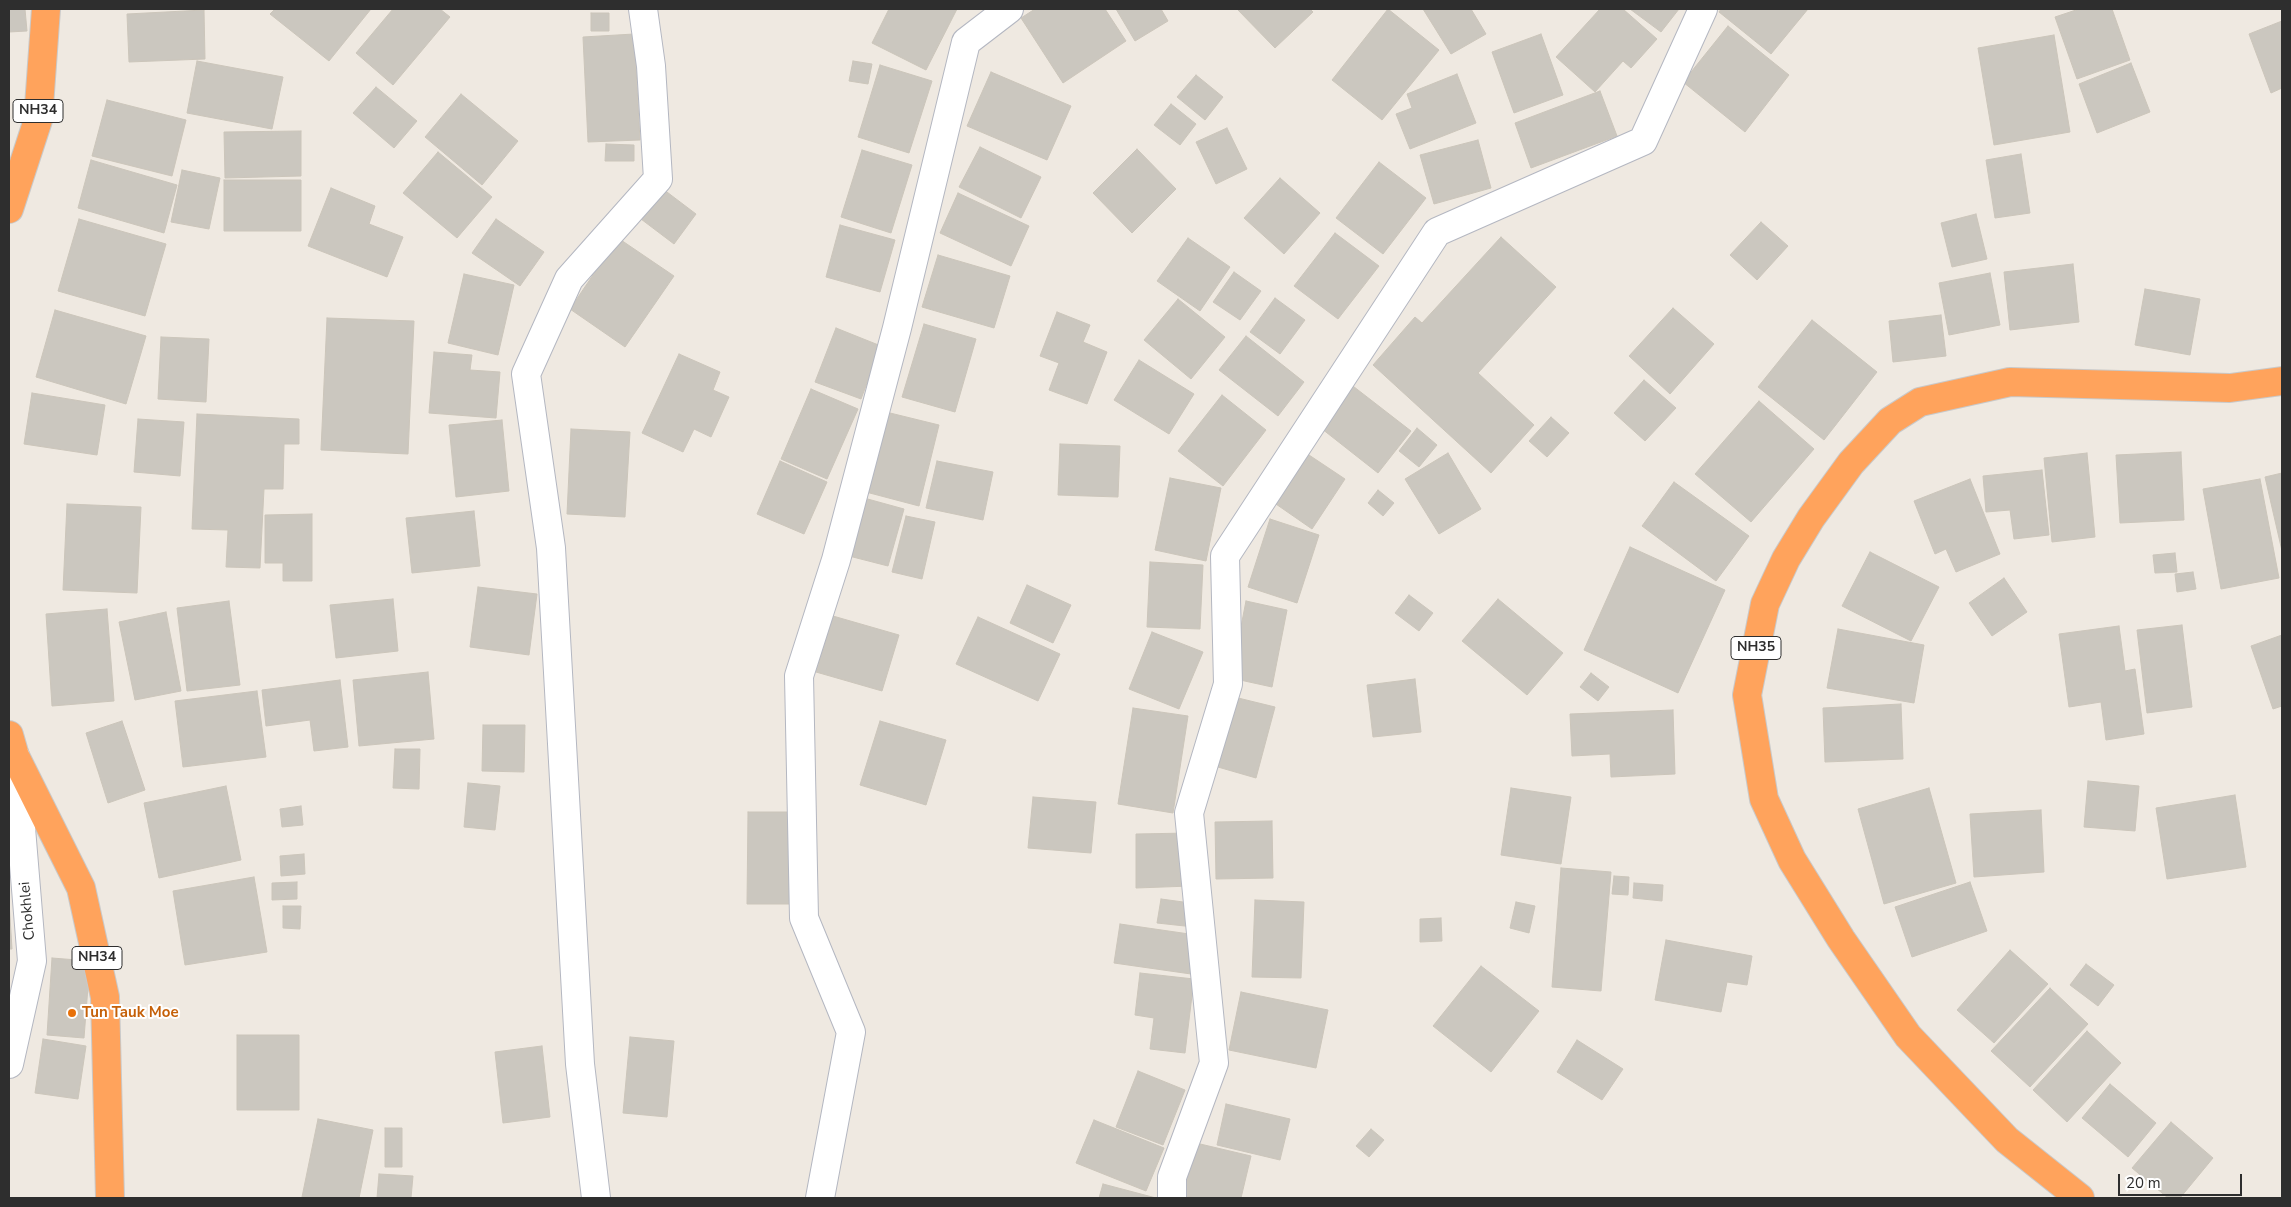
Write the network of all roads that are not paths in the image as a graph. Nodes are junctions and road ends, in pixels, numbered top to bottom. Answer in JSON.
{"nodes":[{"id":1,"x":46,"y":9,"type":"edge"},
{"id":2,"x":643,"y":9,"type":"edge"},
{"id":3,"x":1009,"y":9,"type":"edge"},
{"id":4,"x":1703,"y":9,"type":"edge"},
{"id":5,"x":9,"y":209,"type":"edge"},
{"id":6,"x":2282,"y":381,"type":"edge"},
{"id":7,"x":12,"y":746,"type":"edge"},
{"id":8,"x":9,"y":1064,"type":"edge"},
{"id":9,"x":110,"y":1198,"type":"edge"},
{"id":10,"x":596,"y":1198,"type":"edge"},
{"id":11,"x":820,"y":1198,"type":"edge"},
{"id":12,"x":1172,"y":1198,"type":"edge"},
{"id":13,"x":2080,"y":1198,"type":"edge"}],
"edges":[{"from":1,"to":5,"type":"highway","number":"NH34"},
{"from":2,"to":10,"type":"street"},
{"from":3,"to":11,"type":"street"},
{"from":4,"to":12,"type":"street"},
{"from":6,"to":13,"type":"highway","number":"NH35"},
{"from":7,"to":8,"type":"street","name":"Chokhlei"},
{"from":7,"to":9,"type":"highway","number":"NH34"}]}
